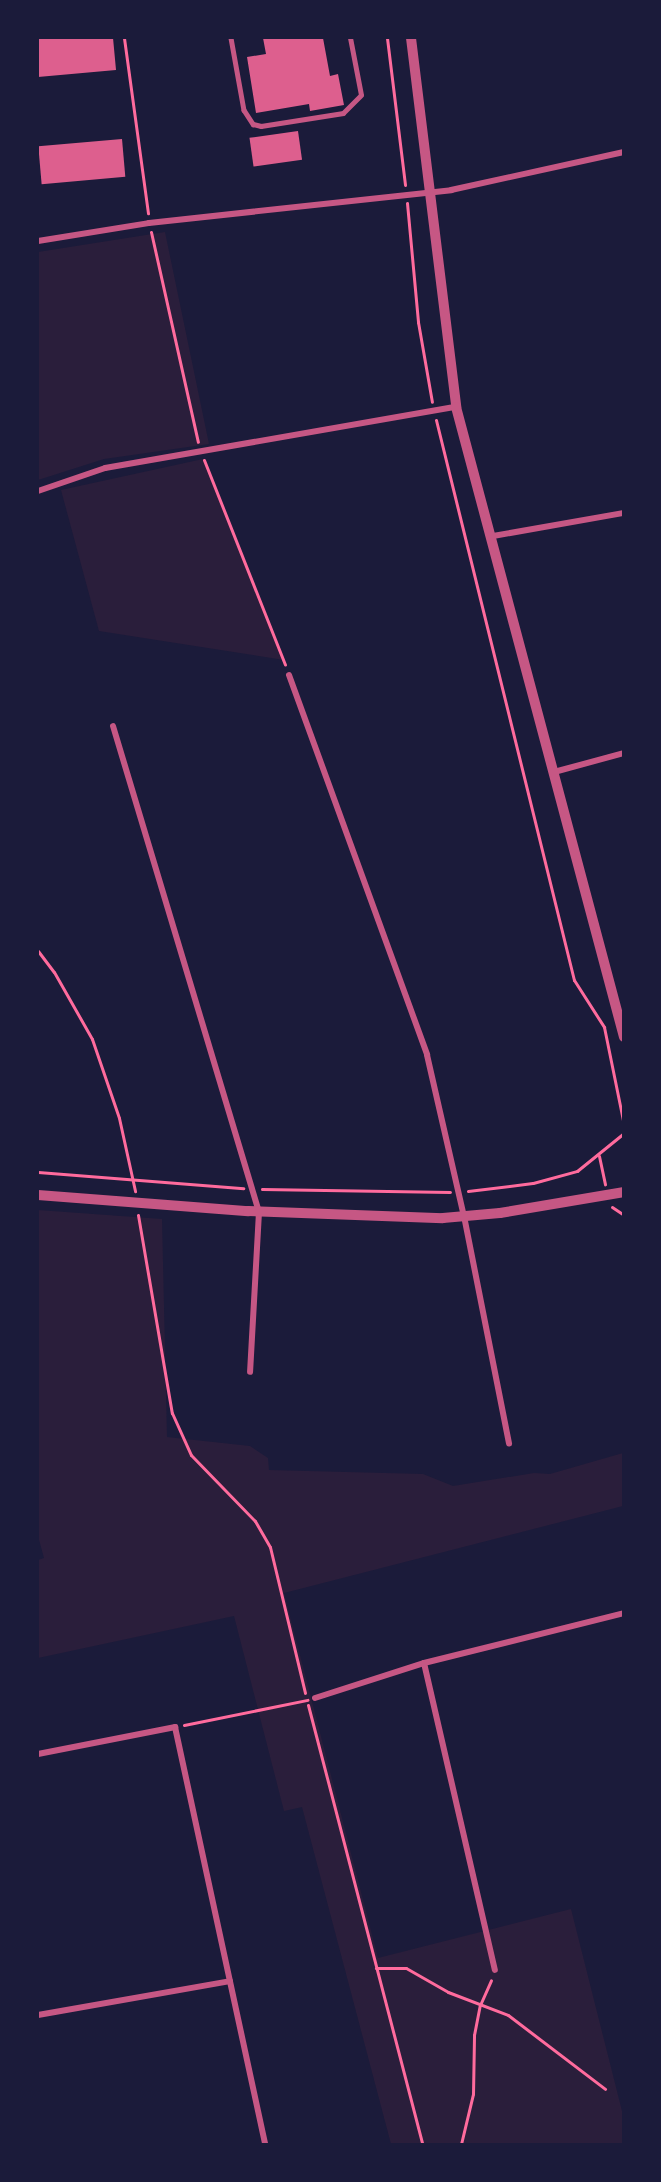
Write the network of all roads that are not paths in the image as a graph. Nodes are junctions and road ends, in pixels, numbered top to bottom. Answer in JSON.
{"nodes":[{"id":1,"x":231,"y":38,"type":"edge"},
{"id":2,"x":350,"y":38,"type":"edge"},
{"id":3,"x":411,"y":38,"type":"edge"},
{"id":4,"x":624,"y":152,"type":"edge"},
{"id":5,"x":428,"y":192,"type":"junction"},
{"id":6,"x":38,"y":241,"type":"edge"},
{"id":7,"x":456,"y":407,"type":"junction"},
{"id":8,"x":38,"y":490,"type":"edge"},
{"id":9,"x":624,"y":513,"type":"edge"},
{"id":10,"x":493,"y":536,"type":"junction"},
{"id":11,"x":289,"y":675,"type":"road end"},
{"id":12,"x":113,"y":726,"type":"dead end"},
{"id":13,"x":624,"y":753,"type":"edge"},
{"id":14,"x":554,"y":772,"type":"junction"},
{"id":15,"x":622,"y":1019,"type":"edge"},
{"id":16,"x":624,"y":1036,"type":"edge"},
{"id":17,"x":624,"y":1192,"type":"edge"},
{"id":18,"x":38,"y":1195,"type":"edge"},
{"id":19,"x":259,"y":1212,"type":"junction"},
{"id":20,"x":464,"y":1216,"type":"junction"},
{"id":21,"x":250,"y":1372,"type":"dead end"},
{"id":22,"x":509,"y":1444,"type":"dead end"},
{"id":23,"x":624,"y":1613,"type":"edge"},
{"id":24,"x":424,"y":1663,"type":"junction"},
{"id":25,"x":315,"y":1698,"type":"road end"},
{"id":26,"x":38,"y":1754,"type":"edge"},
{"id":27,"x":495,"y":1970,"type":"road end"},
{"id":28,"x":230,"y":1981,"type":"junction"},
{"id":29,"x":38,"y":2015,"type":"edge"},
{"id":30,"x":265,"y":2145,"type":"edge"}],
"edges":[{"from":1,"to":2,"type":"lane"},
{"from":3,"to":5,"type":"street"},
{"from":4,"to":5,"type":"street"},
{"from":5,"to":6,"type":"street"},
{"from":5,"to":7,"type":"street"},
{"from":7,"to":8,"type":"street"},
{"from":7,"to":10,"type":"street"},
{"from":9,"to":10,"type":"street"},
{"from":10,"to":14,"type":"street"},
{"from":11,"to":20,"type":"street"},
{"from":12,"to":19,"type":"street"},
{"from":13,"to":14,"type":"street"},
{"from":14,"to":15,"type":"street"},
{"from":15,"to":16,"type":"street"},
{"from":17,"to":20,"type":"street"},
{"from":18,"to":19,"type":"street"},
{"from":19,"to":20,"type":"street"},
{"from":19,"to":21,"type":"street"},
{"from":20,"to":22,"type":"street"},
{"from":23,"to":24,"type":"street"},
{"from":24,"to":25,"type":"street"},
{"from":24,"to":27,"type":"street"},
{"from":26,"to":28,"type":"street"},
{"from":28,"to":29,"type":"street"},
{"from":28,"to":30,"type":"street"}]}
